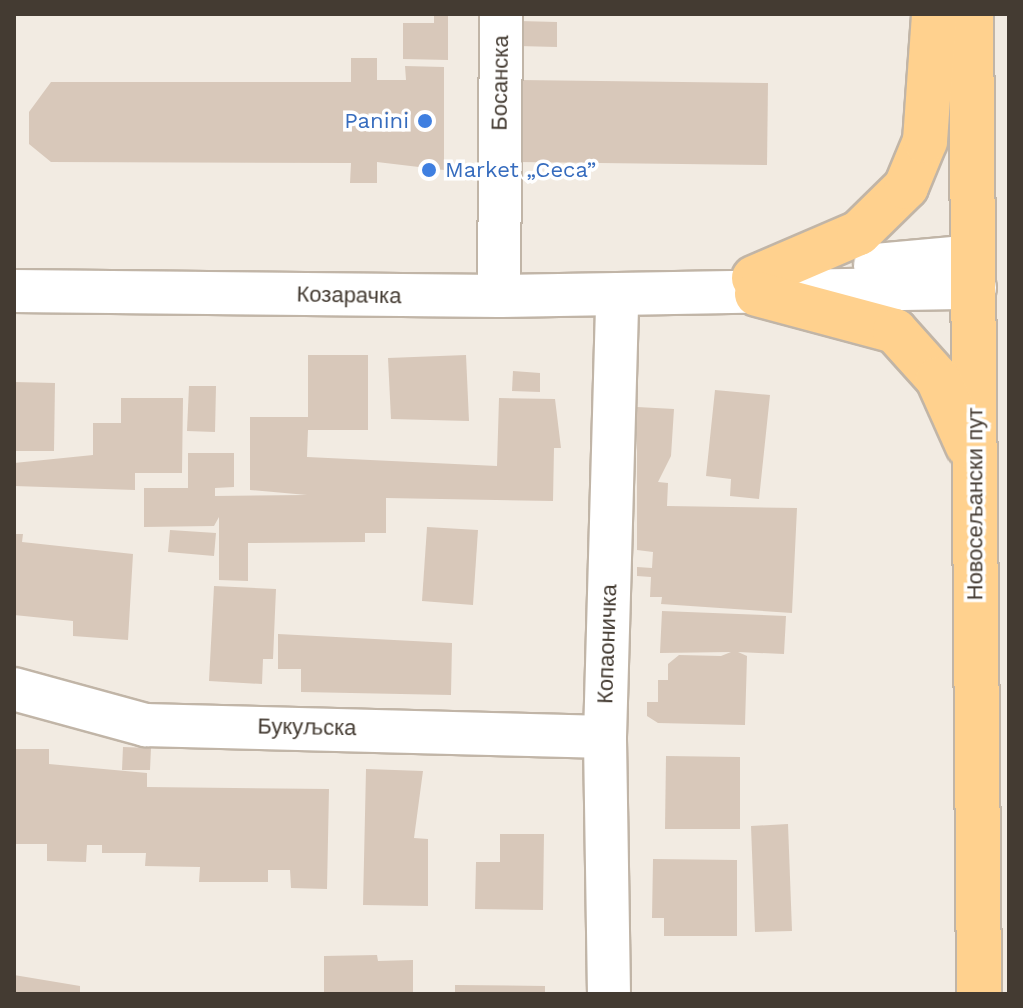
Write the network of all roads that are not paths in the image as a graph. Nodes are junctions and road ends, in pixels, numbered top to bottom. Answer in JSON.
{"nodes":[{"id":1,"x":501,"y":14,"type":"edge"},
{"id":2,"x":934,"y":14,"type":"edge"},
{"id":3,"x":971,"y":14,"type":"edge"},
{"id":4,"x":975,"y":272,"type":"junction"},
{"id":5,"x":755,"y":286,"type":"junction"},
{"id":6,"x":14,"y":291,"type":"edge"},
{"id":7,"x":617,"y":294,"type":"junction"},
{"id":8,"x":499,"y":296,"type":"junction"},
{"id":9,"x":975,"y":463,"type":"junction"},
{"id":10,"x":14,"y":689,"type":"edge"},
{"id":11,"x":605,"y":737,"type":"junction"},
{"id":12,"x":609,"y":994,"type":"edge"},
{"id":13,"x":979,"y":994,"type":"edge"}],
"edges":[{"from":1,"to":8,"type":"street","name":"Босанска"},
{"from":2,"to":5,"type":"main road"},
{"from":3,"to":4,"type":"main road","name":"Новосељански пут"},
{"from":4,"to":5,"type":"street","name":"Козарачка"},
{"from":4,"to":9,"type":"main road","name":"Новосељански пут"},
{"from":5,"to":7,"type":"street","name":"Козарачка"},
{"from":5,"to":9,"type":"main road"},
{"from":6,"to":8,"type":"street","name":"Козарачка"},
{"from":7,"to":8,"type":"street","name":"Козарачка"},
{"from":7,"to":11,"type":"street","name":"Копаоничка"},
{"from":9,"to":13,"type":"main road","name":"Новосељански пут"},
{"from":10,"to":11,"type":"street","name":"Букуљска"},
{"from":11,"to":12,"type":"street","name":"Копаоничка"}]}
